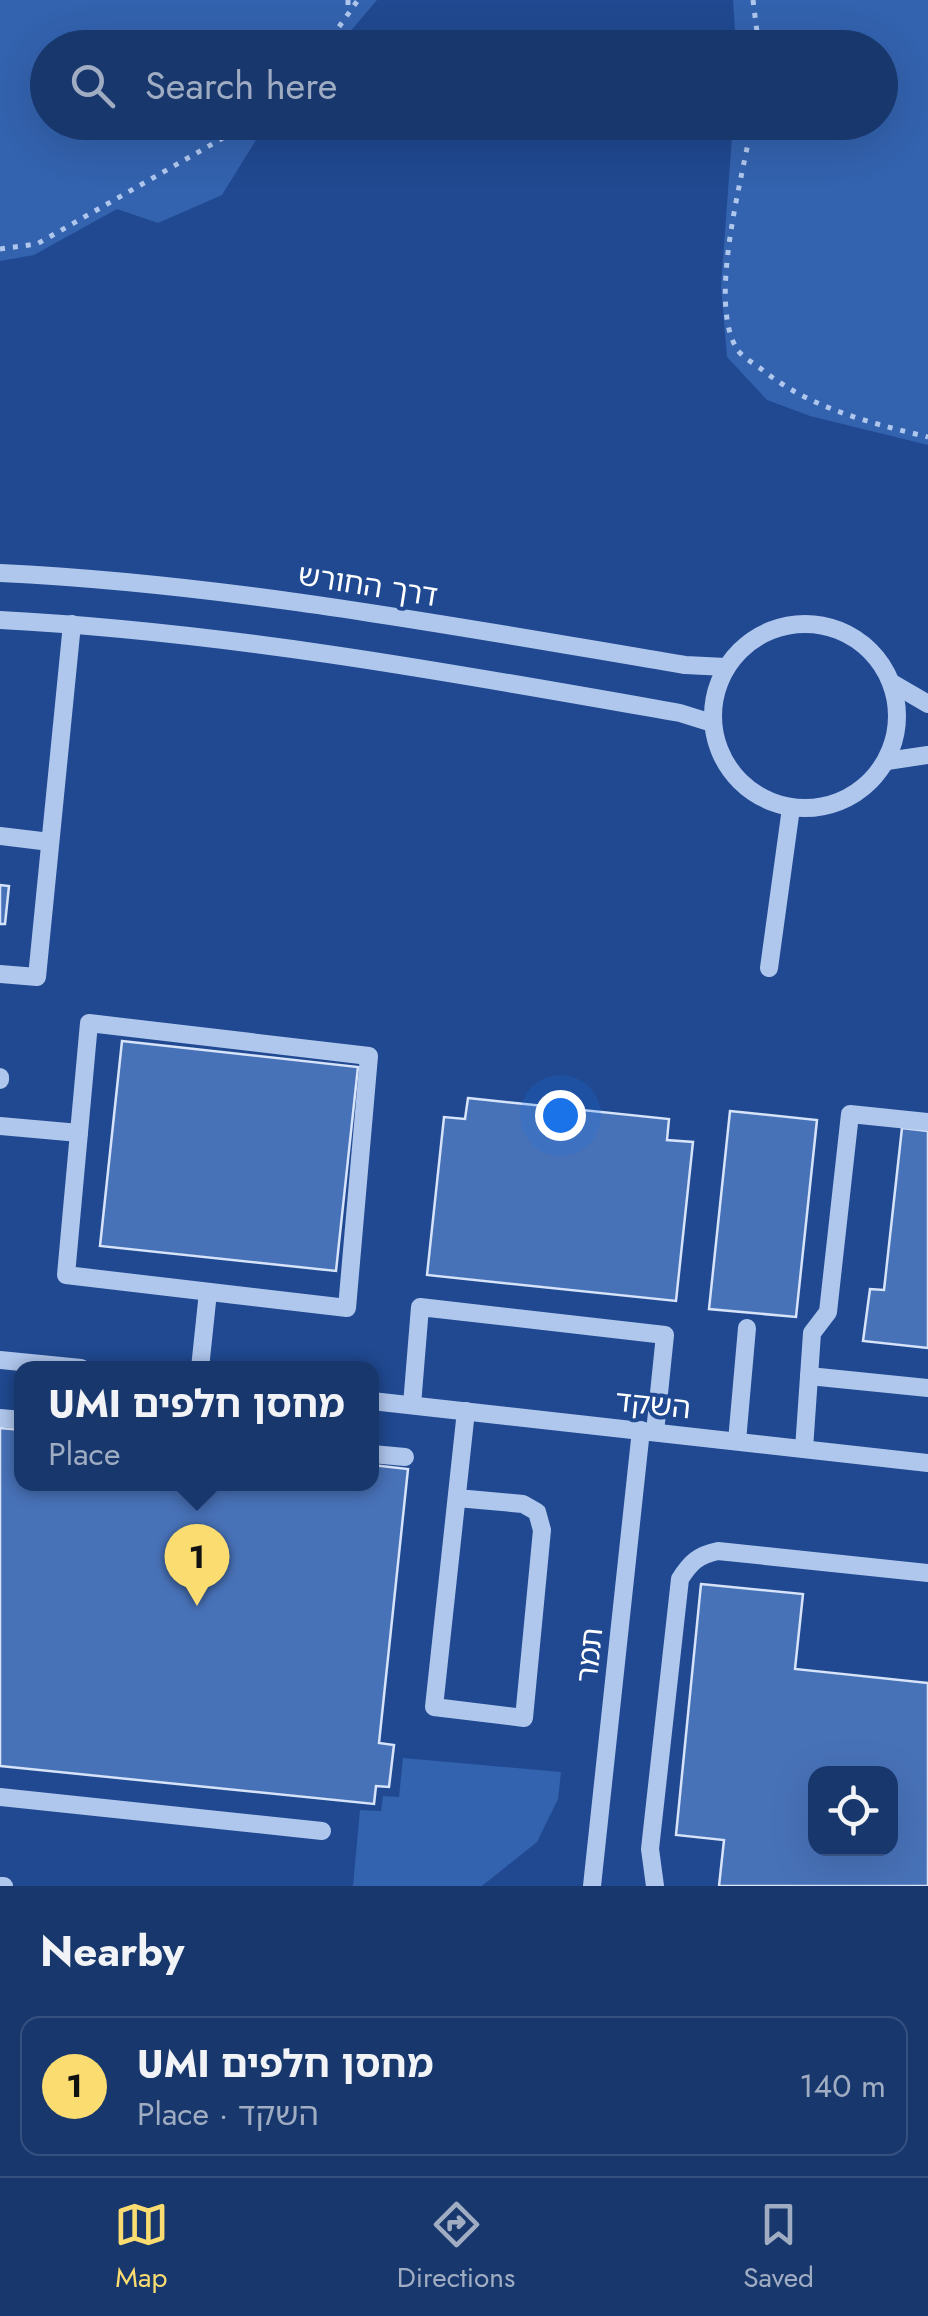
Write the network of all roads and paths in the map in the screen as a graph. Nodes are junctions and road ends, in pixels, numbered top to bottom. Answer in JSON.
{"nodes":[{"id":1,"x":348,"y":0,"type":"edge"},
{"id":2,"x":358,"y":0,"type":"edge"},
{"id":3,"x":754,"y":0,"type":"edge"},
{"id":4,"x":348,"y":10,"type":"junction"},
{"id":5,"x":335,"y":30,"type":"edge"},
{"id":6,"x":757,"y":30,"type":"edge"},
{"id":7,"x":219,"y":140,"type":"edge"},
{"id":8,"x":749,"y":140,"type":"edge"},
{"id":9,"x":0,"y":249,"type":"edge"},
{"id":10,"x":928,"y":437,"type":"edge"},
{"id":11,"x":0,"y":573,"type":"edge"},
{"id":12,"x":0,"y":620,"type":"edge"},
{"id":13,"x":72,"y":624,"type":"junction"},
{"id":14,"x":726,"y":667,"type":"junction"},
{"id":15,"x":892,"y":683,"type":"junction"},
{"id":16,"x":928,"y":704,"type":"edge"},
{"id":17,"x":712,"y":723,"type":"junction"},
{"id":18,"x":928,"y":755,"type":"edge"},
{"id":19,"x":886,"y":761,"type":"junction"},
{"id":20,"x":792,"y":808,"type":"junction"},
{"id":21,"x":0,"y":836,"type":"edge"},
{"id":22,"x":50,"y":842,"type":"junction"},
{"id":23,"x":769,"y":968,"type":"dead end"},
{"id":24,"x":0,"y":974,"type":"edge"},
{"id":25,"x":928,"y":1122,"type":"edge"},
{"id":26,"x":0,"y":1126,"type":"edge"},
{"id":27,"x":79,"y":1133,"type":"junction"},
{"id":28,"x":208,"y":1292,"type":"junction"},
{"id":29,"x":747,"y":1328,"type":"dead end"},
{"id":30,"x":201,"y":1361,"type":"edge"},
{"id":31,"x":809,"y":1376,"type":"junction"},
{"id":32,"x":928,"y":1388,"type":"edge"},
{"id":33,"x":379,"y":1402,"type":"edge"},
{"id":34,"x":412,"y":1405,"type":"junction"},
{"id":35,"x":466,"y":1411,"type":"junction"},
{"id":36,"x":648,"y":1431,"type":"junction"},
{"id":37,"x":738,"y":1441,"type":"junction"},
{"id":38,"x":804,"y":1449,"type":"junction"},
{"id":39,"x":379,"y":1455,"type":"edge"},
{"id":40,"x":405,"y":1457,"type":"dead end"},
{"id":41,"x":928,"y":1464,"type":"edge"},
{"id":42,"x":457,"y":1498,"type":"junction"},
{"id":43,"x":928,"y":1572,"type":"edge"},
{"id":44,"x":0,"y":1797,"type":"edge"},
{"id":45,"x":322,"y":1831,"type":"dead end"},
{"id":46,"x":592,"y":1886,"type":"edge"},
{"id":47,"x":655,"y":1886,"type":"edge"}],
"edges":[{"from":1,"to":4,"type":"path"},
{"from":2,"to":4,"type":"path"},
{"from":3,"to":6,"type":"path"},
{"from":4,"to":5,"type":"path"},
{"from":7,"to":9,"type":"path"},
{"from":8,"to":10,"type":"path"},
{"from":11,"to":14,"type":"street","name":"דרך החורש"},
{"from":12,"to":13,"type":"street"},
{"from":13,"to":17,"type":"street"},
{"from":13,"to":22,"type":"street"},
{"from":14,"to":15,"type":"street"},
{"from":14,"to":17,"type":"street"},
{"from":15,"to":16,"type":"street"},
{"from":15,"to":19,"type":"street"},
{"from":17,"to":20,"type":"street"},
{"from":18,"to":19,"type":"street"},
{"from":19,"to":20,"type":"street"},
{"from":20,"to":23,"type":"street"},
{"from":21,"to":22,"type":"street"},
{"from":22,"to":24,"type":"street"},
{"from":25,"to":31,"type":"street"},
{"from":26,"to":27,"type":"street"},
{"from":27,"to":28,"type":"street"},
{"from":27,"to":28,"type":"street"},
{"from":28,"to":30,"type":"street"},
{"from":29,"to":37,"type":"street"},
{"from":31,"to":32,"type":"street"},
{"from":31,"to":38,"type":"street"},
{"from":33,"to":34,"type":"street","name":"השקד"},
{"from":34,"to":35,"type":"street","name":"השקד"},
{"from":34,"to":36,"type":"street","name":"תמר"},
{"from":35,"to":36,"type":"street","name":"השקד"},
{"from":35,"to":42,"type":"street"},
{"from":36,"to":37,"type":"street","name":"השקד"},
{"from":36,"to":46,"type":"street","name":"תמר"},
{"from":37,"to":38,"type":"street","name":"השקד"},
{"from":38,"to":41,"type":"street","name":"השקד"},
{"from":39,"to":40,"type":"street"},
{"from":42,"to":42,"type":"street"},
{"from":43,"to":47,"type":"street"},
{"from":44,"to":45,"type":"street"}]}
